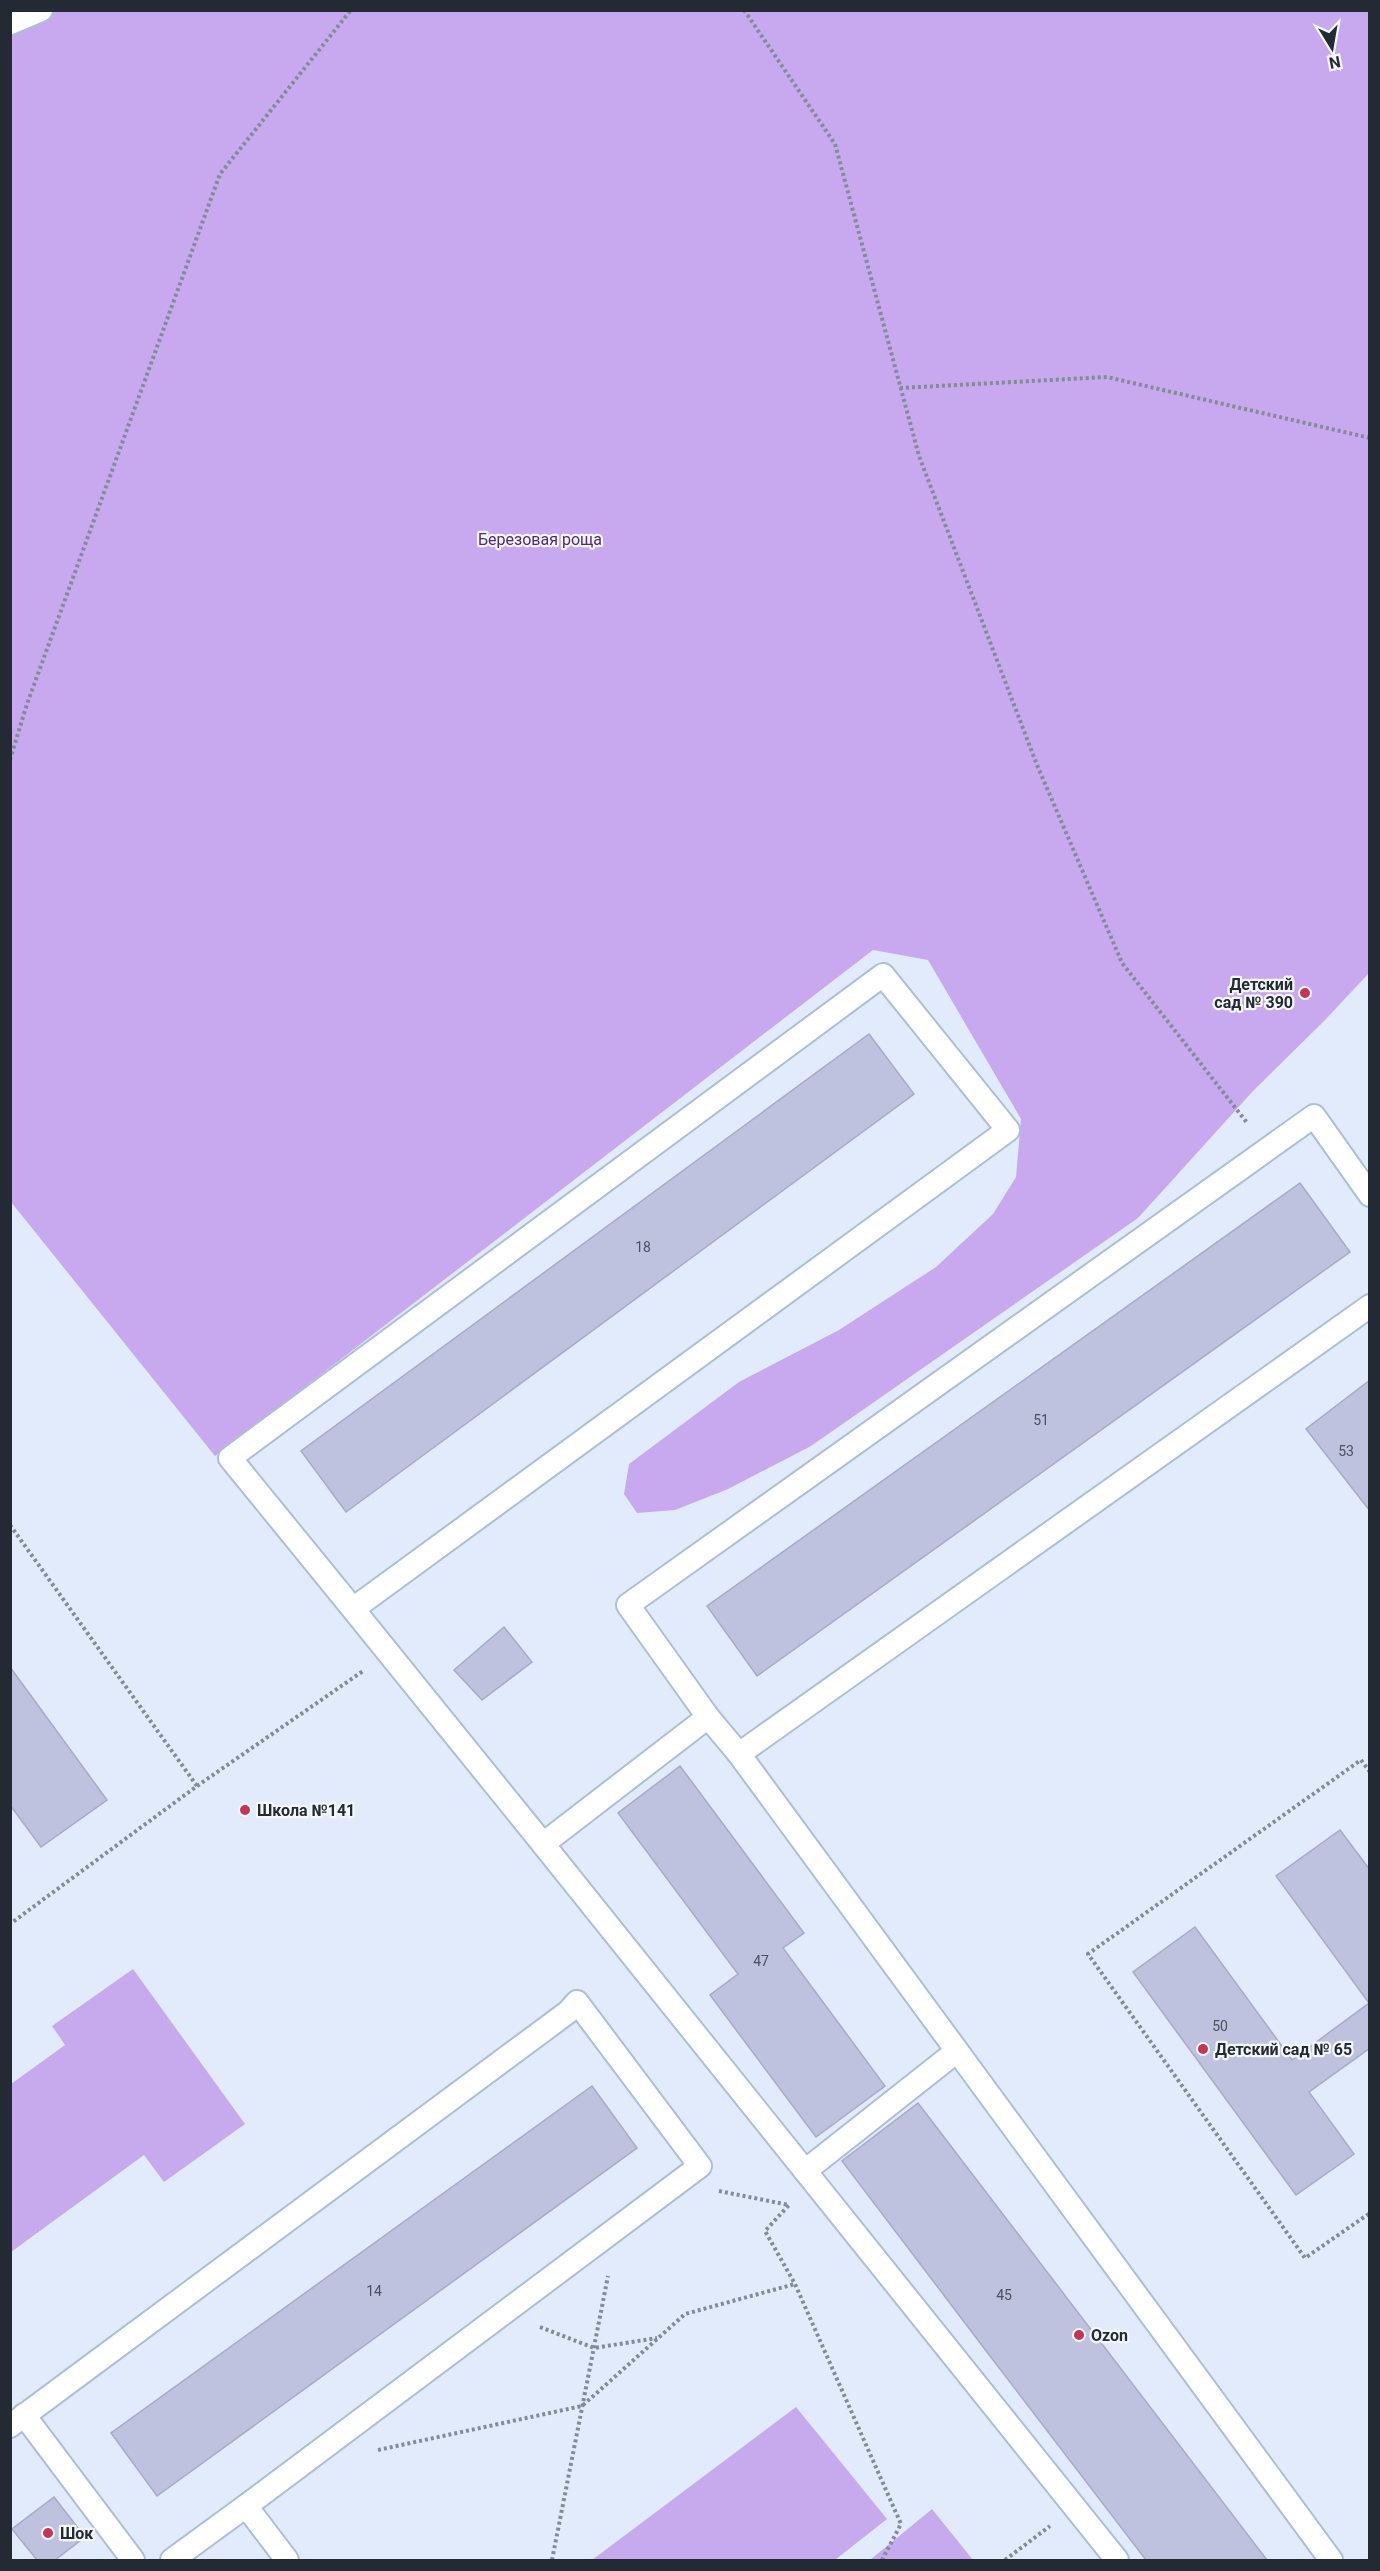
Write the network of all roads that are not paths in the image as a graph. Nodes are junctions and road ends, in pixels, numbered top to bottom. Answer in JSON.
{"nodes":[{"id":1,"x":41,"y":10,"type":"edge"},
{"id":2,"x":10,"y":23,"type":"edge"},
{"id":3,"x":1370,"y":1195,"type":"edge"},
{"id":4,"x":1370,"y":1306,"type":"edge"},
{"id":5,"x":353,"y":1608,"type":"junction"},
{"id":6,"x":708,"y":1717,"type":"junction"},
{"id":7,"x":739,"y":1754,"type":"junction"},
{"id":8,"x":543,"y":1844,"type":"junction"},
{"id":9,"x":957,"y":2051,"type":"junction"},
{"id":10,"x":805,"y":2171,"type":"junction"},
{"id":11,"x":17,"y":2421,"type":"edge"},
{"id":12,"x":246,"y":2505,"type":"junction"},
{"id":13,"x":133,"y":2560,"type":"edge"},
{"id":14,"x":172,"y":2560,"type":"edge"},
{"id":15,"x":287,"y":2560,"type":"edge"},
{"id":16,"x":1117,"y":2560,"type":"edge"},
{"id":17,"x":1331,"y":2560,"type":"edge"}],
"edges":[{"from":1,"to":2,"type":"lane"},
{"from":3,"to":6,"type":"lane"},
{"from":4,"to":7,"type":"lane"},
{"from":5,"to":5,"type":"lane"},
{"from":5,"to":8,"type":"lane"},
{"from":6,"to":7,"type":"lane"},
{"from":6,"to":8,"type":"lane"},
{"from":7,"to":9,"type":"lane"},
{"from":8,"to":10,"type":"lane"},
{"from":9,"to":10,"type":"lane"},
{"from":9,"to":17,"type":"lane"},
{"from":10,"to":16,"type":"lane"},
{"from":11,"to":12,"type":"lane"},
{"from":11,"to":13,"type":"lane"},
{"from":12,"to":14,"type":"lane"},
{"from":12,"to":15,"type":"lane"}]}
